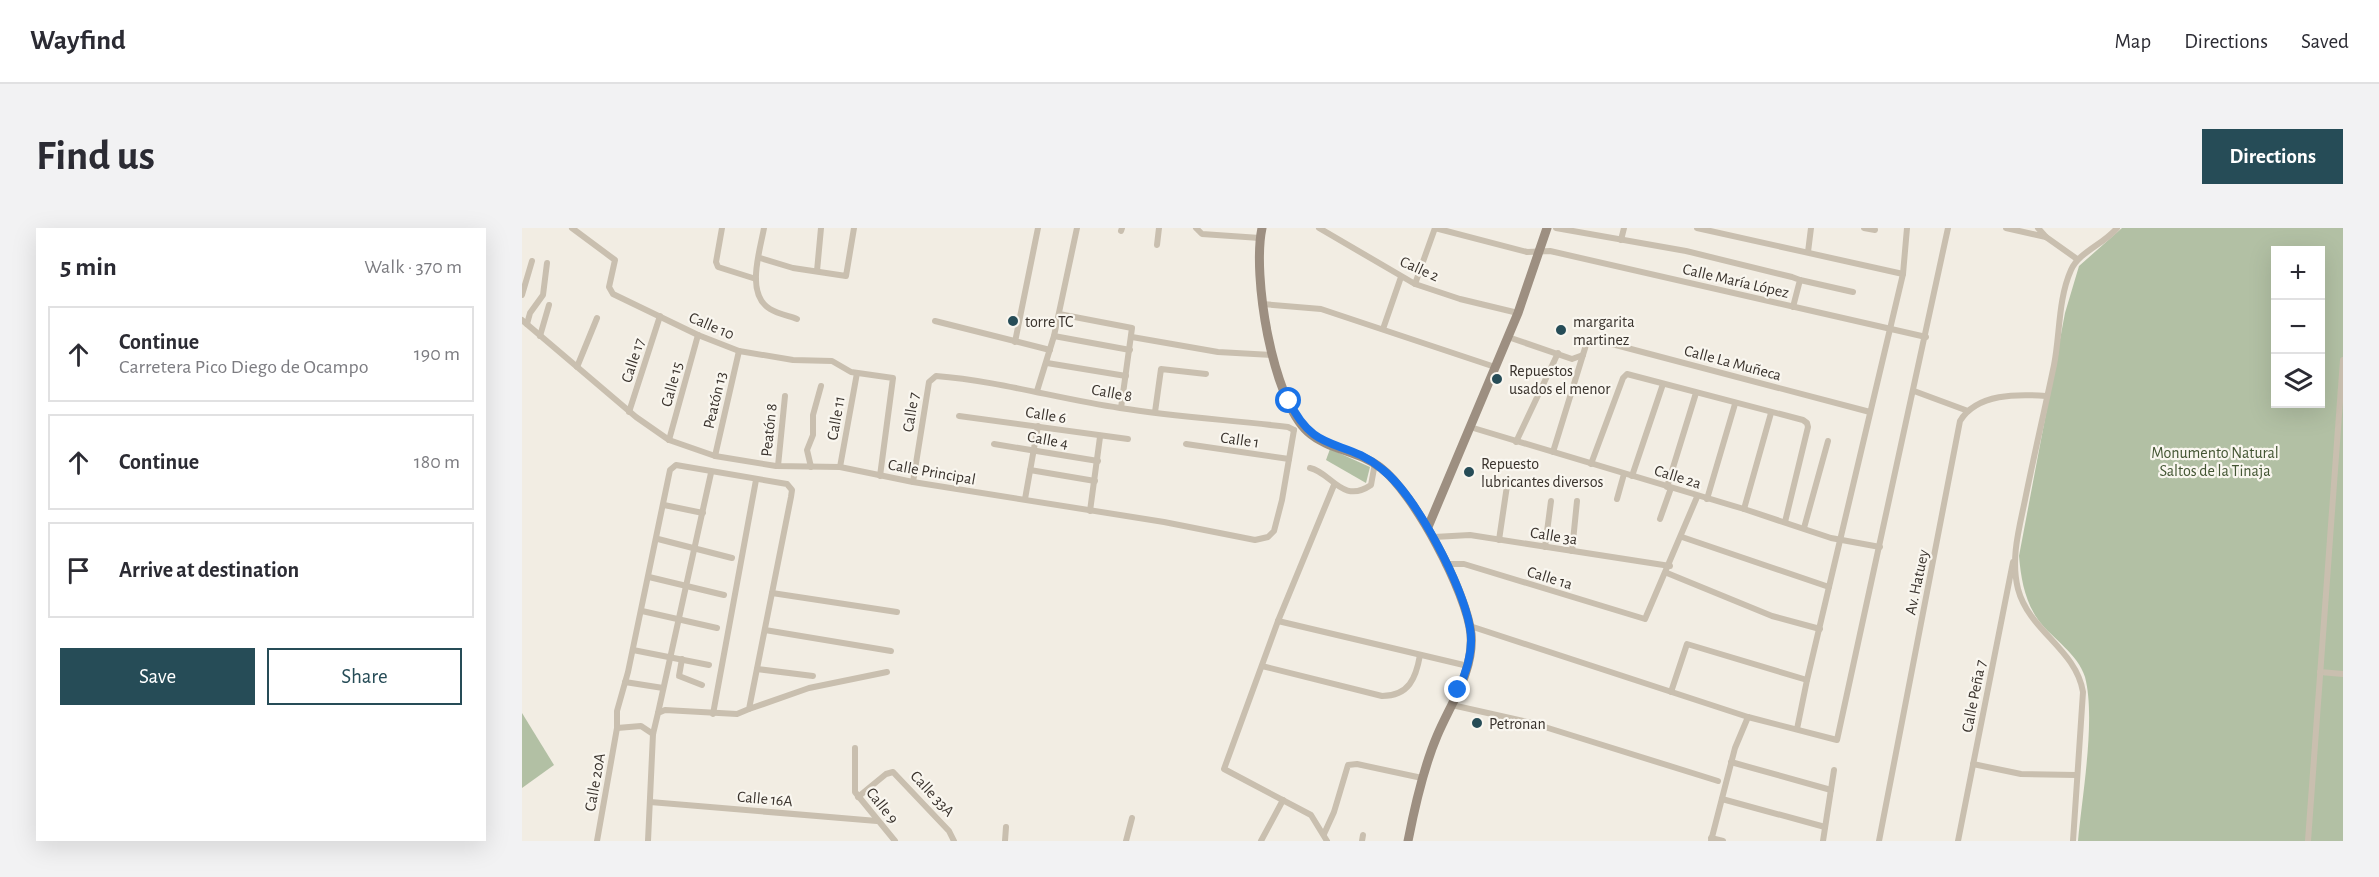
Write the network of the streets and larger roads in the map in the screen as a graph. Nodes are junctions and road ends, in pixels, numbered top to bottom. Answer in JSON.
{"nodes":[{"id":1,"x":572,"y":228,"type":"edge"},
{"id":2,"x":722,"y":228,"type":"edge"},
{"id":3,"x":764,"y":228,"type":"edge"},
{"id":4,"x":821,"y":228,"type":"edge"},
{"id":5,"x":854,"y":228,"type":"edge"},
{"id":6,"x":1038,"y":228,"type":"edge"},
{"id":7,"x":1077,"y":228,"type":"edge"},
{"id":8,"x":1159,"y":228,"type":"edge"},
{"id":9,"x":1196,"y":228,"type":"edge"},
{"id":10,"x":1319,"y":228,"type":"edge"},
{"id":11,"x":1435,"y":228,"type":"edge"},
{"id":12,"x":1547,"y":228,"type":"edge"},
{"id":13,"x":1556,"y":228,"type":"edge"},
{"id":14,"x":1624,"y":228,"type":"edge"},
{"id":15,"x":1697,"y":228,"type":"edge"},
{"id":16,"x":1810,"y":228,"type":"edge"},
{"id":17,"x":1864,"y":228,"type":"edge"},
{"id":18,"x":1908,"y":228,"type":"edge"},
{"id":19,"x":1948,"y":228,"type":"edge"},
{"id":20,"x":2006,"y":228,"type":"edge"},
{"id":21,"x":2038,"y":228,"type":"edge"},
{"id":22,"x":2117,"y":228,"type":"edge"},
{"id":23,"x":1875,"y":230,"type":"dead end"},
{"id":24,"x":1261,"y":233,"type":"edge"},
{"id":25,"x":2046,"y":237,"type":"junction"},
{"id":26,"x":1621,"y":240,"type":"junction"},
{"id":27,"x":1157,"y":246,"type":"dead end"},
{"id":28,"x":1540,"y":252,"type":"junction"},
{"id":29,"x":1808,"y":252,"type":"junction"},
{"id":30,"x":760,"y":258,"type":"junction"},
{"id":31,"x":2077,"y":260,"type":"junction"},
{"id":32,"x":532,"y":261,"type":"dead end"},
{"id":33,"x":547,"y":263,"type":"dead end"},
{"id":34,"x":817,"y":271,"type":"junction"},
{"id":35,"x":1903,"y":274,"type":"junction"},
{"id":36,"x":1401,"y":277,"type":"junction"},
{"id":37,"x":756,"y":279,"type":"junction"},
{"id":38,"x":1800,"y":279,"type":"junction"},
{"id":39,"x":1415,"y":284,"type":"junction"},
{"id":40,"x":1853,"y":292,"type":"dead end"},
{"id":41,"x":522,"y":295,"type":"edge"},
{"id":42,"x":1262,"y":304,"type":"junction"},
{"id":43,"x":549,"y":305,"type":"dead end"},
{"id":44,"x":1793,"y":307,"type":"junction"},
{"id":45,"x":1518,"y":313,"type":"junction"},
{"id":46,"x":1059,"y":314,"type":"junction"},
{"id":47,"x":660,"y":316,"type":"junction"},
{"id":48,"x":597,"y":318,"type":"dead end"},
{"id":49,"x":797,"y":320,"type":"dead end"},
{"id":50,"x":935,"y":321,"type":"dead end"},
{"id":51,"x":525,"y":322,"type":"edge"},
{"id":52,"x":1890,"y":328,"type":"junction"},
{"id":53,"x":1383,"y":329,"type":"junction"},
{"id":54,"x":698,"y":335,"type":"junction"},
{"id":55,"x":540,"y":336,"type":"junction"},
{"id":56,"x":1054,"y":336,"type":"junction"},
{"id":57,"x":1132,"y":337,"type":"junction"},
{"id":58,"x":1508,"y":337,"type":"junction"},
{"id":59,"x":1926,"y":337,"type":"junction"},
{"id":60,"x":1015,"y":342,"type":"junction"},
{"id":61,"x":1050,"y":350,"type":"junction"},
{"id":62,"x":1130,"y":350,"type":"junction"},
{"id":63,"x":739,"y":351,"type":"junction"},
{"id":64,"x":1558,"y":353,"type":"junction"},
{"id":65,"x":1273,"y":355,"type":"junction"},
{"id":66,"x":1583,"y":355,"type":"junction"},
{"id":67,"x":2343,"y":360,"type":"edge"},
{"id":68,"x":1047,"y":363,"type":"junction"},
{"id":69,"x":577,"y":367,"type":"junction"},
{"id":70,"x":1495,"y":367,"type":"junction"},
{"id":71,"x":857,"y":373,"type":"junction"},
{"id":72,"x":1206,"y":374,"type":"dead end"},
{"id":73,"x":1126,"y":376,"type":"junction"},
{"id":74,"x":929,"y":382,"type":"joint"},
{"id":75,"x":1663,"y":384,"type":"junction"},
{"id":76,"x":821,"y":386,"type":"dead end"},
{"id":77,"x":1037,"y":391,"type":"junction"},
{"id":78,"x":1914,"y":391,"type":"junction"},
{"id":79,"x":1696,"y":393,"type":"junction"},
{"id":80,"x":785,"y":396,"type":"dead end"},
{"id":81,"x":2046,"y":396,"type":"junction"},
{"id":82,"x":1735,"y":404,"type":"junction"},
{"id":83,"x":1121,"y":408,"type":"junction"},
{"id":84,"x":1968,"y":411,"type":"junction"},
{"id":85,"x":629,"y":412,"type":"junction"},
{"id":86,"x":1155,"y":412,"type":"junction"},
{"id":87,"x":1870,"y":412,"type":"junction"},
{"id":88,"x":1771,"y":413,"type":"junction"},
{"id":89,"x":959,"y":416,"type":"dead end"},
{"id":90,"x":1302,"y":424,"type":"junction"},
{"id":91,"x":1038,"y":426,"type":"junction"},
{"id":92,"x":1470,"y":427,"type":"junction"},
{"id":93,"x":1293,"y":430,"type":"junction"},
{"id":94,"x":1100,"y":437,"type":"junction"},
{"id":95,"x":1128,"y":439,"type":"dead end"},
{"id":96,"x":669,"y":440,"type":"junction"},
{"id":97,"x":1828,"y":441,"type":"dead end"},
{"id":98,"x":1516,"y":442,"type":"junction"},
{"id":99,"x":994,"y":444,"type":"dead end"},
{"id":100,"x":1186,"y":444,"type":"dead end"},
{"id":101,"x":1034,"y":451,"type":"junction"},
{"id":102,"x":1553,"y":452,"type":"junction"},
{"id":103,"x":715,"y":456,"type":"junction"},
{"id":104,"x":1289,"y":459,"type":"junction"},
{"id":105,"x":1098,"y":461,"type":"junction"},
{"id":106,"x":1375,"y":464,"type":"junction"},
{"id":107,"x":1591,"y":464,"type":"junction"},
{"id":108,"x":778,"y":466,"type":"junction"},
{"id":109,"x":811,"y":466,"type":"junction"},
{"id":110,"x":840,"y":467,"type":"junction"},
{"id":111,"x":1310,"y":468,"type":"dead end"},
{"id":112,"x":1030,"y":470,"type":"junction"},
{"id":113,"x":711,"y":473,"type":"junction"},
{"id":114,"x":1624,"y":474,"type":"junction"},
{"id":115,"x":880,"y":476,"type":"junction"},
{"id":116,"x":1632,"y":476,"type":"junction"},
{"id":117,"x":1508,"y":478,"type":"dead end"},
{"id":118,"x":756,"y":480,"type":"junction"},
{"id":119,"x":1095,"y":481,"type":"junction"},
{"id":120,"x":913,"y":482,"type":"junction"},
{"id":121,"x":1334,"y":485,"type":"junction"},
{"id":122,"x":1669,"y":487,"type":"junction"},
{"id":123,"x":1697,"y":496,"type":"junction"},
{"id":124,"x":1617,"y":499,"type":"dead end"},
{"id":125,"x":1707,"y":499,"type":"junction"},
{"id":126,"x":1024,"y":500,"type":"junction"},
{"id":127,"x":1551,"y":501,"type":"dead end"},
{"id":128,"x":1577,"y":501,"type":"dead end"},
{"id":129,"x":664,"y":505,"type":"junction"},
{"id":130,"x":1744,"y":509,"type":"junction"},
{"id":131,"x":1090,"y":511,"type":"junction"},
{"id":132,"x":703,"y":513,"type":"junction"},
{"id":133,"x":1660,"y":519,"type":"dead end"},
{"id":134,"x":1785,"y":522,"type":"junction"},
{"id":135,"x":1428,"y":527,"type":"junction"},
{"id":136,"x":1804,"y":528,"type":"junction"},
{"id":137,"x":1434,"y":537,"type":"junction"},
{"id":138,"x":1682,"y":537,"type":"junction"},
{"id":139,"x":658,"y":539,"type":"junction"},
{"id":140,"x":1499,"y":540,"type":"junction"},
{"id":141,"x":1839,"y":541,"type":"junction"},
{"id":142,"x":1545,"y":547,"type":"junction"},
{"id":143,"x":1880,"y":547,"type":"junction"},
{"id":144,"x":694,"y":549,"type":"junction"},
{"id":145,"x":1572,"y":551,"type":"junction"},
{"id":146,"x":2014,"y":555,"type":"junction"},
{"id":147,"x":732,"y":558,"type":"dead end"},
{"id":148,"x":1445,"y":564,"type":"junction"},
{"id":149,"x":1669,"y":569,"type":"junction"},
{"id":150,"x":649,"y":577,"type":"junction"},
{"id":151,"x":686,"y":586,"type":"junction"},
{"id":152,"x":1829,"y":587,"type":"junction"},
{"id":153,"x":772,"y":593,"type":"junction"},
{"id":154,"x":724,"y":595,"type":"dead end"},
{"id":155,"x":642,"y":611,"type":"junction"},
{"id":156,"x":897,"y":612,"type":"dead end"},
{"id":157,"x":678,"y":621,"type":"junction"},
{"id":158,"x":1278,"y":621,"type":"junction"},
{"id":159,"x":1470,"y":626,"type":"junction"},
{"id":160,"x":717,"y":628,"type":"dead end"},
{"id":161,"x":1820,"y":629,"type":"junction"},
{"id":162,"x":765,"y":630,"type":"junction"},
{"id":163,"x":633,"y":650,"type":"junction"},
{"id":164,"x":891,"y":651,"type":"dead end"},
{"id":165,"x":1420,"y":655,"type":"junction"},
{"id":166,"x":670,"y":657,"type":"junction"},
{"id":167,"x":682,"y":659,"type":"junction"},
{"id":168,"x":709,"y":664,"type":"dead end"},
{"id":169,"x":1262,"y":666,"type":"junction"},
{"id":170,"x":1468,"y":666,"type":"junction"},
{"id":171,"x":757,"y":669,"type":"junction"},
{"id":172,"x":887,"y":672,"type":"dead end"},
{"id":173,"x":2320,"y":672,"type":"junction"},
{"id":174,"x":2343,"y":674,"type":"edge"},
{"id":175,"x":813,"y":676,"type":"dead end"},
{"id":176,"x":1807,"y":680,"type":"junction"},
{"id":177,"x":626,"y":682,"type":"junction"},
{"id":178,"x":702,"y":685,"type":"dead end"},
{"id":179,"x":663,"y":688,"type":"junction"},
{"id":180,"x":1671,"y":692,"type":"junction"},
{"id":181,"x":1452,"y":705,"type":"junction"},
{"id":182,"x":748,"y":709,"type":"junction"},
{"id":183,"x":658,"y":713,"type":"junction"},
{"id":184,"x":712,"y":714,"type":"junction"},
{"id":185,"x":1748,"y":717,"type":"junction"},
{"id":186,"x":617,"y":728,"type":"junction"},
{"id":187,"x":1797,"y":729,"type":"junction"},
{"id":188,"x":653,"y":734,"type":"junction"},
{"id":189,"x":855,"y":748,"type":"dead end"},
{"id":190,"x":1731,"y":762,"type":"junction"},
{"id":191,"x":1973,"y":764,"type":"junction"},
{"id":192,"x":1834,"y":770,"type":"dead end"},
{"id":193,"x":2076,"y":775,"type":"junction"},
{"id":194,"x":1422,"y":778,"type":"junction"},
{"id":195,"x":1718,"y":781,"type":"dead end"},
{"id":196,"x":1831,"y":790,"type":"junction"},
{"id":197,"x":858,"y":797,"type":"junction"},
{"id":198,"x":1722,"y":799,"type":"junction"},
{"id":199,"x":1283,"y":800,"type":"junction"},
{"id":200,"x":650,"y":802,"type":"junction"},
{"id":201,"x":1132,"y":818,"type":"dead end"},
{"id":202,"x":877,"y":821,"type":"junction"},
{"id":203,"x":1006,"y":827,"type":"dead end"},
{"id":204,"x":1825,"y":827,"type":"junction"},
{"id":205,"x":1324,"y":834,"type":"junction"},
{"id":206,"x":1711,"y":839,"type":"edge"},
{"id":207,"x":597,"y":841,"type":"edge"},
{"id":208,"x":604,"y":841,"type":"edge"},
{"id":209,"x":648,"y":841,"type":"edge"},
{"id":210,"x":895,"y":841,"type":"edge"},
{"id":211,"x":954,"y":841,"type":"edge"},
{"id":212,"x":1005,"y":841,"type":"edge"},
{"id":213,"x":1126,"y":841,"type":"edge"},
{"id":214,"x":1261,"y":841,"type":"edge"},
{"id":215,"x":1326,"y":841,"type":"edge"},
{"id":216,"x":1408,"y":841,"type":"edge"},
{"id":217,"x":1723,"y":841,"type":"edge"},
{"id":218,"x":1823,"y":841,"type":"edge"},
{"id":219,"x":1879,"y":841,"type":"edge"},
{"id":220,"x":1958,"y":841,"type":"edge"},
{"id":221,"x":2073,"y":841,"type":"edge"},
{"id":222,"x":2308,"y":841,"type":"edge"}],
"edges":[{"from":1,"to":47,"type":"street","name":"Calle 10"},
{"from":2,"to":37,"type":"street"},
{"from":3,"to":30,"type":"street"},
{"from":4,"to":34,"type":"street"},
{"from":5,"to":34,"type":"street"},
{"from":6,"to":60,"type":"street"},
{"from":7,"to":46,"type":"street"},
{"from":8,"to":27,"type":"street"},
{"from":9,"to":24,"type":"street"},
{"from":10,"to":36,"type":"street","name":"Calle 2"},
{"from":11,"to":28,"type":"street","name":"Calle María López"},
{"from":11,"to":39,"type":"street"},
{"from":12,"to":28,"type":"street"},
{"from":13,"to":26,"type":"street"},
{"from":14,"to":26,"type":"street"},
{"from":15,"to":29,"type":"street"},
{"from":16,"to":29,"type":"street"},
{"from":17,"to":23,"type":"street"},
{"from":18,"to":35,"type":"street"},
{"from":19,"to":59,"type":"street"},
{"from":20,"to":25,"type":"street"},
{"from":21,"to":25,"type":"street"},
{"from":22,"to":31,"type":"street"},
{"from":24,"to":42,"type":"street"},
{"from":25,"to":31,"type":"street"},
{"from":26,"to":38,"type":"street"},
{"from":28,"to":44,"type":"street","name":"Calle María López"},
{"from":28,"to":45,"type":"street"},
{"from":29,"to":35,"type":"street"},
{"from":30,"to":34,"type":"street"},
{"from":30,"to":37,"type":"street"},
{"from":31,"to":81,"type":"street","name":"Calle Peña 7"},
{"from":32,"to":41,"type":"street"},
{"from":33,"to":51,"type":"street"},
{"from":35,"to":52,"type":"street"},
{"from":36,"to":39,"type":"street","name":"Calle 2"},
{"from":36,"to":53,"type":"street"},
{"from":37,"to":49,"type":"street"},
{"from":38,"to":40,"type":"street"},
{"from":38,"to":44,"type":"street"},
{"from":39,"to":45,"type":"street","name":"Calle 2"},
{"from":42,"to":53,"type":"street"},
{"from":42,"to":65,"type":"street"},
{"from":43,"to":55,"type":"street"},
{"from":44,"to":52,"type":"street","name":"Calle María López"},
{"from":45,"to":58,"type":"street"},
{"from":46,"to":56,"type":"street"},
{"from":46,"to":57,"type":"street"},
{"from":47,"to":54,"type":"street","name":"Calle 10"},
{"from":47,"to":85,"type":"street","name":"Calle 17"},
{"from":48,"to":69,"type":"street"},
{"from":50,"to":60,"type":"street"},
{"from":51,"to":55,"type":"street","name":"Calle Principal"},
{"from":52,"to":59,"type":"street","name":"Calle María López"},
{"from":52,"to":87,"type":"street"},
{"from":53,"to":70,"type":"street"},
{"from":54,"to":63,"type":"street","name":"Calle 10"},
{"from":54,"to":96,"type":"street","name":"Calle 15"},
{"from":55,"to":69,"type":"street","name":"Calle Principal"},
{"from":56,"to":61,"type":"street"},
{"from":56,"to":62,"type":"street"},
{"from":57,"to":62,"type":"street"},
{"from":57,"to":65,"type":"street"},
{"from":58,"to":64,"type":"street"},
{"from":58,"to":70,"type":"street"},
{"from":59,"to":78,"type":"street"},
{"from":60,"to":61,"type":"street"},
{"from":61,"to":68,"type":"street"},
{"from":62,"to":73,"type":"street"},
{"from":63,"to":71,"type":"street","name":"Calle 10"},
{"from":63,"to":103,"type":"street","name":"Peatón 13"},
{"from":64,"to":66,"type":"street"},
{"from":64,"to":98,"type":"street"},
{"from":65,"to":90,"type":"street"},
{"from":66,"to":87,"type":"street","name":"Calle La Muñeca"},
{"from":66,"to":102,"type":"street"},
{"from":67,"to":173,"type":"street"},
{"from":68,"to":73,"type":"street"},
{"from":68,"to":77,"type":"street"},
{"from":69,"to":85,"type":"street","name":"Calle Principal"},
{"from":70,"to":92,"type":"street"},
{"from":71,"to":110,"type":"street","name":"Calle 11"},
{"from":71,"to":115,"type":"street","name":"Calle 10"},
{"from":72,"to":86,"type":"street"},
{"from":73,"to":83,"type":"street"},
{"from":74,"to":77,"type":"street","name":"Calle 8"},
{"from":74,"to":120,"type":"street","name":"Calle 7"},
{"from":75,"to":79,"type":"street"},
{"from":75,"to":107,"type":"street"},
{"from":75,"to":116,"type":"street"},
{"from":76,"to":109,"type":"street"},
{"from":77,"to":83,"type":"street","name":"Calle 8"},
{"from":78,"to":84,"type":"street"},
{"from":78,"to":143,"type":"street"},
{"from":79,"to":82,"type":"street"},
{"from":79,"to":122,"type":"street"},
{"from":80,"to":108,"type":"street","name":"Peatón 8"},
{"from":81,"to":84,"type":"street"},
{"from":81,"to":146,"type":"street","name":"Calle Peña 7"},
{"from":82,"to":88,"type":"street"},
{"from":82,"to":125,"type":"street"},
{"from":83,"to":86,"type":"street","name":"Calle 8"},
{"from":84,"to":219,"type":"street","name":"Av. Hatuey"},
{"from":85,"to":96,"type":"street","name":"Calle Principal"},
{"from":86,"to":93,"type":"street","name":"Calle 8"},
{"from":87,"to":141,"type":"street"},
{"from":88,"to":130,"type":"street"},
{"from":88,"to":134,"type":"street"},
{"from":89,"to":91,"type":"street","name":"Calle 6"},
{"from":90,"to":93,"type":"street"},
{"from":90,"to":106,"type":"street"},
{"from":91,"to":94,"type":"street","name":"Calle 6"},
{"from":91,"to":101,"type":"street"},
{"from":92,"to":98,"type":"street","name":"Calle 2a"},
{"from":92,"to":135,"type":"street"},
{"from":93,"to":104,"type":"street","name":"Calle Principal"},
{"from":94,"to":95,"type":"street","name":"Calle 6"},
{"from":94,"to":105,"type":"street"},
{"from":96,"to":103,"type":"street","name":"Calle Principal"},
{"from":97,"to":136,"type":"street"},
{"from":98,"to":102,"type":"street","name":"Calle 2a"},
{"from":99,"to":101,"type":"street","name":"Calle 4"},
{"from":100,"to":104,"type":"street","name":"Calle 1"},
{"from":101,"to":105,"type":"street","name":"Calle 4"},
{"from":101,"to":112,"type":"street"},
{"from":102,"to":107,"type":"street","name":"Calle 2a"},
{"from":103,"to":108,"type":"street","name":"Calle Principal"},
{"from":104,"to":131,"type":"street","name":"Calle Principal"},
{"from":105,"to":119,"type":"street"},
{"from":106,"to":121,"type":"street"},
{"from":106,"to":135,"type":"street"},
{"from":107,"to":114,"type":"street","name":"Calle 2a"},
{"from":108,"to":109,"type":"street","name":"Calle Principal"},
{"from":109,"to":110,"type":"street","name":"Calle Principal"},
{"from":110,"to":115,"type":"street","name":"Calle Principal"},
{"from":111,"to":121,"type":"street"},
{"from":112,"to":119,"type":"street"},
{"from":112,"to":126,"type":"street"},
{"from":113,"to":118,"type":"street"},
{"from":113,"to":129,"type":"street","name":"Calle 20A"},
{"from":113,"to":132,"type":"street"},
{"from":114,"to":116,"type":"street","name":"Calle 2a"},
{"from":114,"to":124,"type":"street"},
{"from":115,"to":120,"type":"street","name":"Calle Principal"},
{"from":116,"to":122,"type":"street","name":"Calle 2a"},
{"from":117,"to":140,"type":"street"},
{"from":118,"to":153,"type":"street"},
{"from":118,"to":184,"type":"street"},
{"from":119,"to":131,"type":"street"},
{"from":120,"to":126,"type":"street","name":"Calle Principal"},
{"from":121,"to":158,"type":"street"},
{"from":122,"to":123,"type":"street","name":"Calle 2a"},
{"from":122,"to":133,"type":"street"},
{"from":123,"to":125,"type":"street","name":"Calle 2a"},
{"from":123,"to":138,"type":"street"},
{"from":125,"to":130,"type":"street","name":"Calle 2a"},
{"from":126,"to":131,"type":"street","name":"Calle Principal"},
{"from":127,"to":142,"type":"street"},
{"from":128,"to":145,"type":"street"},
{"from":129,"to":132,"type":"street"},
{"from":129,"to":139,"type":"street","name":"Calle 20A"},
{"from":130,"to":134,"type":"street","name":"Calle 2a"},
{"from":132,"to":144,"type":"street"},
{"from":134,"to":136,"type":"street","name":"Calle 2a"},
{"from":135,"to":137,"type":"street"},
{"from":136,"to":141,"type":"street","name":"Calle 2a"},
{"from":137,"to":140,"type":"street","name":"Calle 3a"},
{"from":137,"to":148,"type":"street"},
{"from":138,"to":149,"type":"street"},
{"from":138,"to":152,"type":"street"},
{"from":139,"to":144,"type":"street"},
{"from":139,"to":150,"type":"street","name":"Calle 20A"},
{"from":140,"to":142,"type":"street","name":"Calle 3a"},
{"from":141,"to":143,"type":"street","name":"Calle 2a"},
{"from":141,"to":152,"type":"street"},
{"from":142,"to":145,"type":"street","name":"Calle 3a"},
{"from":143,"to":187,"type":"street"},
{"from":144,"to":147,"type":"street"},
{"from":144,"to":151,"type":"street"},
{"from":145,"to":149,"type":"street","name":"Calle 3a"},
{"from":146,"to":191,"type":"street","name":"Calle Peña 7"},
{"from":146,"to":193,"type":"street"},
{"from":148,"to":149,"type":"street","name":"Calle 1a"},
{"from":148,"to":159,"type":"street"},
{"from":149,"to":161,"type":"street","name":"Calle 3a"},
{"from":150,"to":151,"type":"street"},
{"from":150,"to":155,"type":"street","name":"Calle 20A"},
{"from":151,"to":154,"type":"street"},
{"from":151,"to":157,"type":"street"},
{"from":152,"to":161,"type":"street"},
{"from":153,"to":156,"type":"street"},
{"from":153,"to":162,"type":"street"},
{"from":155,"to":157,"type":"street"},
{"from":155,"to":163,"type":"street","name":"Calle 20A"},
{"from":157,"to":160,"type":"street"},
{"from":157,"to":166,"type":"street"},
{"from":158,"to":165,"type":"street"},
{"from":158,"to":169,"type":"street"},
{"from":159,"to":170,"type":"street"},
{"from":159,"to":180,"type":"street"},
{"from":161,"to":176,"type":"street"},
{"from":162,"to":164,"type":"street"},
{"from":162,"to":171,"type":"street"},
{"from":163,"to":166,"type":"street"},
{"from":163,"to":177,"type":"street","name":"Calle 20A"},
{"from":165,"to":169,"type":"street"},
{"from":165,"to":170,"type":"street"},
{"from":166,"to":167,"type":"street"},
{"from":166,"to":179,"type":"street"},
{"from":167,"to":168,"type":"street"},
{"from":167,"to":178,"type":"street"},
{"from":169,"to":199,"type":"street"},
{"from":170,"to":181,"type":"street"},
{"from":171,"to":175,"type":"street"},
{"from":171,"to":182,"type":"street"},
{"from":172,"to":182,"type":"street"},
{"from":173,"to":174,"type":"street"},
{"from":173,"to":222,"type":"street"},
{"from":176,"to":180,"type":"street"},
{"from":176,"to":187,"type":"street"},
{"from":177,"to":179,"type":"street"},
{"from":177,"to":186,"type":"street","name":"Calle 20A"},
{"from":179,"to":183,"type":"street"},
{"from":180,"to":185,"type":"street"},
{"from":181,"to":194,"type":"street"},
{"from":181,"to":195,"type":"street"},
{"from":182,"to":184,"type":"street"},
{"from":183,"to":184,"type":"street"},
{"from":183,"to":188,"type":"street"},
{"from":185,"to":187,"type":"street"},
{"from":185,"to":190,"type":"street"},
{"from":186,"to":188,"type":"street"},
{"from":186,"to":207,"type":"street","name":"Calle 20A"},
{"from":188,"to":200,"type":"street"},
{"from":189,"to":197,"type":"street","name":"Calle 9"},
{"from":190,"to":196,"type":"street"},
{"from":190,"to":198,"type":"street"},
{"from":191,"to":193,"type":"street"},
{"from":191,"to":220,"type":"street","name":"Calle Peña 7"},
{"from":192,"to":196,"type":"street"},
{"from":193,"to":221,"type":"street"},
{"from":194,"to":205,"type":"street"},
{"from":194,"to":216,"type":"street"},
{"from":196,"to":204,"type":"street"},
{"from":197,"to":202,"type":"street","name":"Calle 9"},
{"from":197,"to":211,"type":"street","name":"Calle 33A"},
{"from":198,"to":204,"type":"street"},
{"from":198,"to":206,"type":"street"},
{"from":199,"to":205,"type":"street"},
{"from":199,"to":214,"type":"street"},
{"from":200,"to":202,"type":"street","name":"Calle 16A"},
{"from":200,"to":209,"type":"street"},
{"from":201,"to":213,"type":"street"},
{"from":202,"to":210,"type":"street","name":"Calle 9"},
{"from":203,"to":212,"type":"street"},
{"from":204,"to":218,"type":"street"},
{"from":205,"to":215,"type":"street"},
{"from":206,"to":217,"type":"street"},
{"from":207,"to":208,"type":"street"}]}
